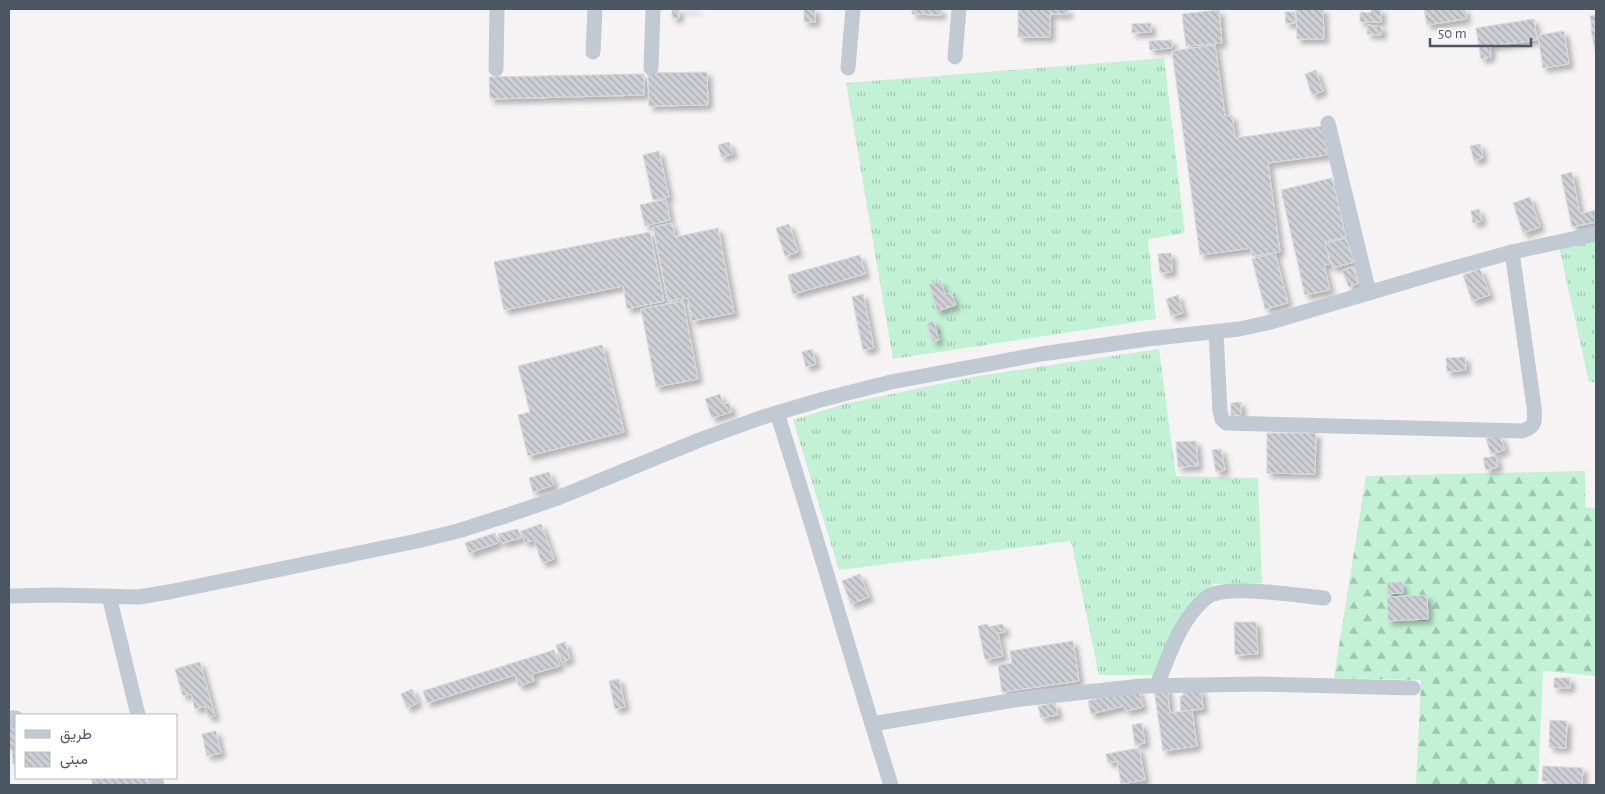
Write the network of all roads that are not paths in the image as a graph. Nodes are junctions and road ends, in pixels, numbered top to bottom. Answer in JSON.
{"nodes":[{"id":1,"x":497,"y":9,"type":"edge"},
{"id":2,"x":594,"y":9,"type":"edge"},
{"id":3,"x":654,"y":9,"type":"edge"},
{"id":4,"x":853,"y":9,"type":"edge"},
{"id":5,"x":959,"y":9,"type":"edge"},
{"id":6,"x":593,"y":52,"type":"dead end"},
{"id":7,"x":955,"y":57,"type":"dead end"},
{"id":8,"x":651,"y":68,"type":"dead end"},
{"id":9,"x":848,"y":68,"type":"dead end"},
{"id":10,"x":496,"y":69,"type":"dead end"},
{"id":11,"x":1328,"y":122,"type":"dead end"},
{"id":12,"x":1596,"y":234,"type":"edge"},
{"id":13,"x":1512,"y":252,"type":"junction"},
{"id":14,"x":1369,"y":293,"type":"junction"},
{"id":15,"x":1216,"y":332,"type":"junction"},
{"id":16,"x":777,"y":413,"type":"junction"},
{"id":17,"x":9,"y":596,"type":"edge"},
{"id":18,"x":109,"y":596,"type":"junction"},
{"id":19,"x":1324,"y":598,"type":"dead end"},
{"id":20,"x":1158,"y":685,"type":"junction"},
{"id":21,"x":1413,"y":688,"type":"dead end"},
{"id":22,"x":138,"y":714,"type":"edge"},
{"id":23,"x":872,"y":724,"type":"junction"},
{"id":24,"x":891,"y":785,"type":"edge"}],
"edges":[{"from":1,"to":10,"type":"street"},
{"from":2,"to":6,"type":"street"},
{"from":3,"to":8,"type":"street"},
{"from":4,"to":9,"type":"street"},
{"from":5,"to":7,"type":"street"},
{"from":11,"to":14,"type":"street"},
{"from":12,"to":13,"type":"street"},
{"from":13,"to":14,"type":"street"},
{"from":13,"to":15,"type":"street"},
{"from":14,"to":15,"type":"street"},
{"from":15,"to":16,"type":"street"},
{"from":16,"to":18,"type":"street"},
{"from":16,"to":23,"type":"street"},
{"from":17,"to":18,"type":"street"},
{"from":18,"to":22,"type":"street"},
{"from":19,"to":20,"type":"street"},
{"from":20,"to":21,"type":"street"},
{"from":20,"to":23,"type":"street"},
{"from":23,"to":24,"type":"street"}]}
